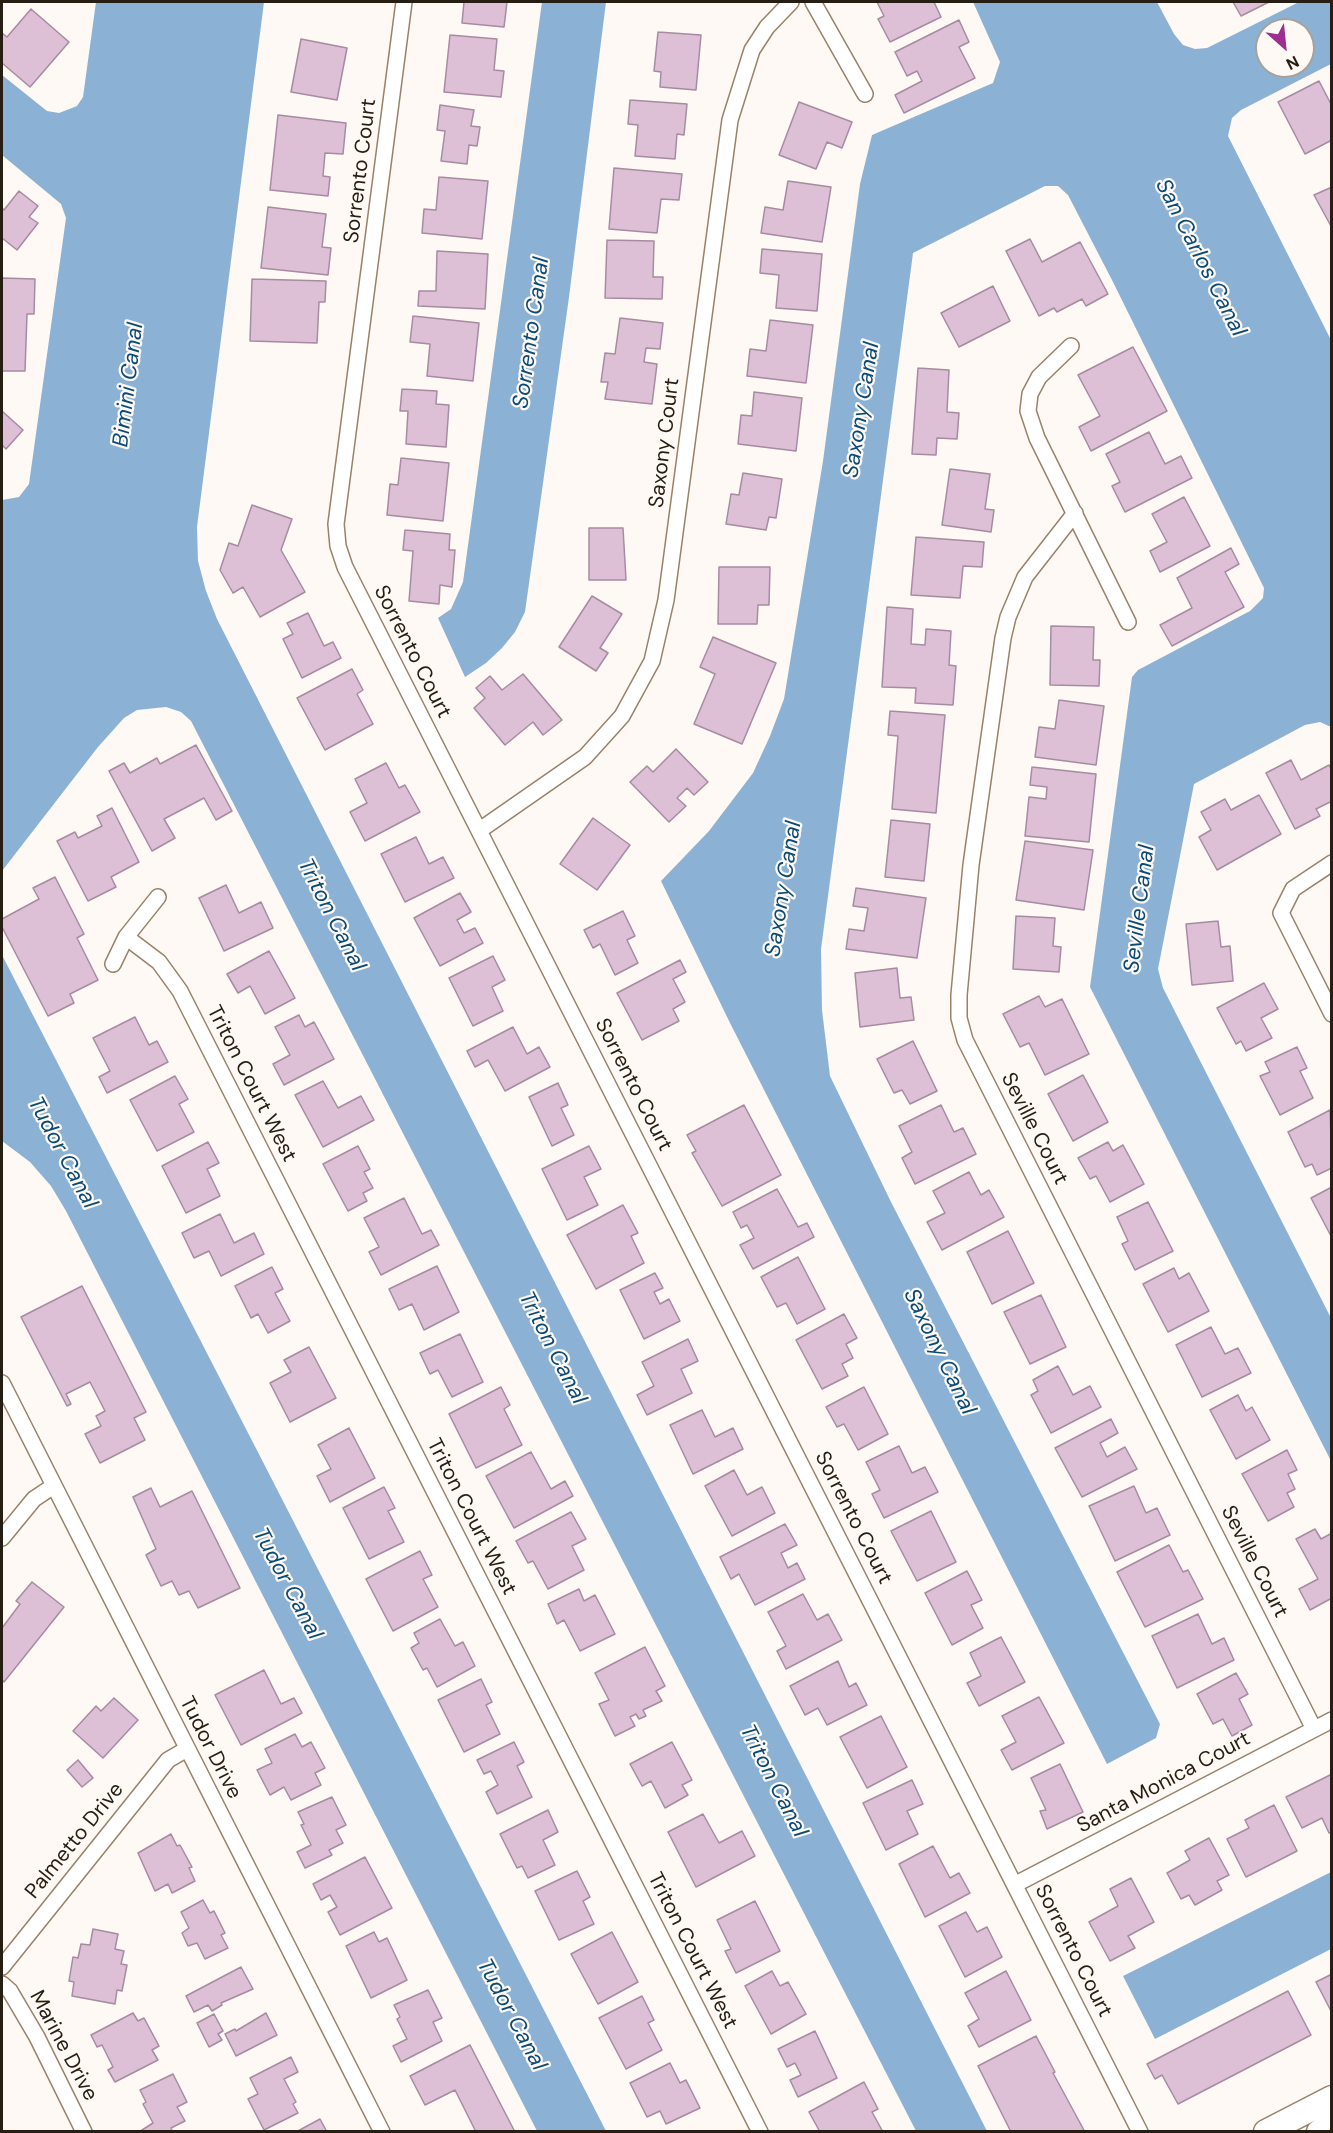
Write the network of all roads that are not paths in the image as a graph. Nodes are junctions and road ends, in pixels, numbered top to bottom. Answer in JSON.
{"nodes":[{"id":1,"x":404,"y":2,"type":"edge"},
{"id":2,"x":791,"y":2,"type":"edge"},
{"id":3,"x":813,"y":2,"type":"edge"},
{"id":4,"x":865,"y":94,"type":"dead end"},
{"id":5,"x":1071,"y":346,"type":"dead end"},
{"id":6,"x":1075,"y":513,"type":"junction"},
{"id":7,"x":1128,"y":622,"type":"dead end"},
{"id":8,"x":480,"y":830,"type":"junction"},
{"id":9,"x":1332,"y":863,"type":"edge"},
{"id":10,"x":159,"y":897,"type":"dead end"},
{"id":11,"x":126,"y":937,"type":"junction"},
{"id":12,"x":112,"y":964,"type":"dead end"},
{"id":13,"x":1332,"y":1014,"type":"edge"},
{"id":14,"x":2,"y":1383,"type":"edge"},
{"id":15,"x":52,"y":1488,"type":"junction"},
{"id":16,"x":2,"y":1538,"type":"edge"},
{"id":17,"x":1332,"y":1720,"type":"edge"},
{"id":18,"x":1314,"y":1729,"type":"junction"},
{"id":19,"x":187,"y":1749,"type":"junction"},
{"id":20,"x":1016,"y":1884,"type":"junction"},
{"id":21,"x":2,"y":1967,"type":"edge"},
{"id":22,"x":2,"y":1984,"type":"edge"},
{"id":23,"x":1332,"y":2098,"type":"edge"},
{"id":24,"x":1332,"y":2124,"type":"edge"},
{"id":25,"x":84,"y":2132,"type":"edge"},
{"id":26,"x":382,"y":2132,"type":"edge"},
{"id":27,"x":760,"y":2132,"type":"edge"},
{"id":28,"x":1140,"y":2132,"type":"edge"},
{"id":29,"x":1266,"y":2132,"type":"edge"},
{"id":30,"x":1319,"y":2132,"type":"edge"}],
"edges":[{"from":1,"to":8,"type":"street","name":"Sorrento Court"},
{"from":2,"to":8,"type":"street","name":"Saxony Court"},
{"from":3,"to":4,"type":"street"},
{"from":5,"to":6,"type":"street"},
{"from":6,"to":7,"type":"street"},
{"from":6,"to":18,"type":"street","name":"Seville Court"},
{"from":8,"to":20,"type":"street","name":"Sorrento Court"},
{"from":9,"to":13,"type":"street"},
{"from":10,"to":11,"type":"street"},
{"from":11,"to":12,"type":"street"},
{"from":11,"to":27,"type":"street","name":"Triton Court West"},
{"from":14,"to":15,"type":"street","name":"Tudor Drive"},
{"from":15,"to":16,"type":"street"},
{"from":15,"to":19,"type":"street","name":"Tudor Drive"},
{"from":17,"to":18,"type":"street","name":"Santa Monica Court"},
{"from":18,"to":20,"type":"street","name":"Santa Monica Court"},
{"from":19,"to":21,"type":"street","name":"Palmetto Drive"},
{"from":19,"to":26,"type":"street","name":"Tudor Drive"},
{"from":20,"to":28,"type":"street","name":"Sorrento Court"},
{"from":22,"to":25,"type":"street","name":"Marine Drive"},
{"from":23,"to":29,"type":"main road"},
{"from":24,"to":30,"type":"main road"}]}
